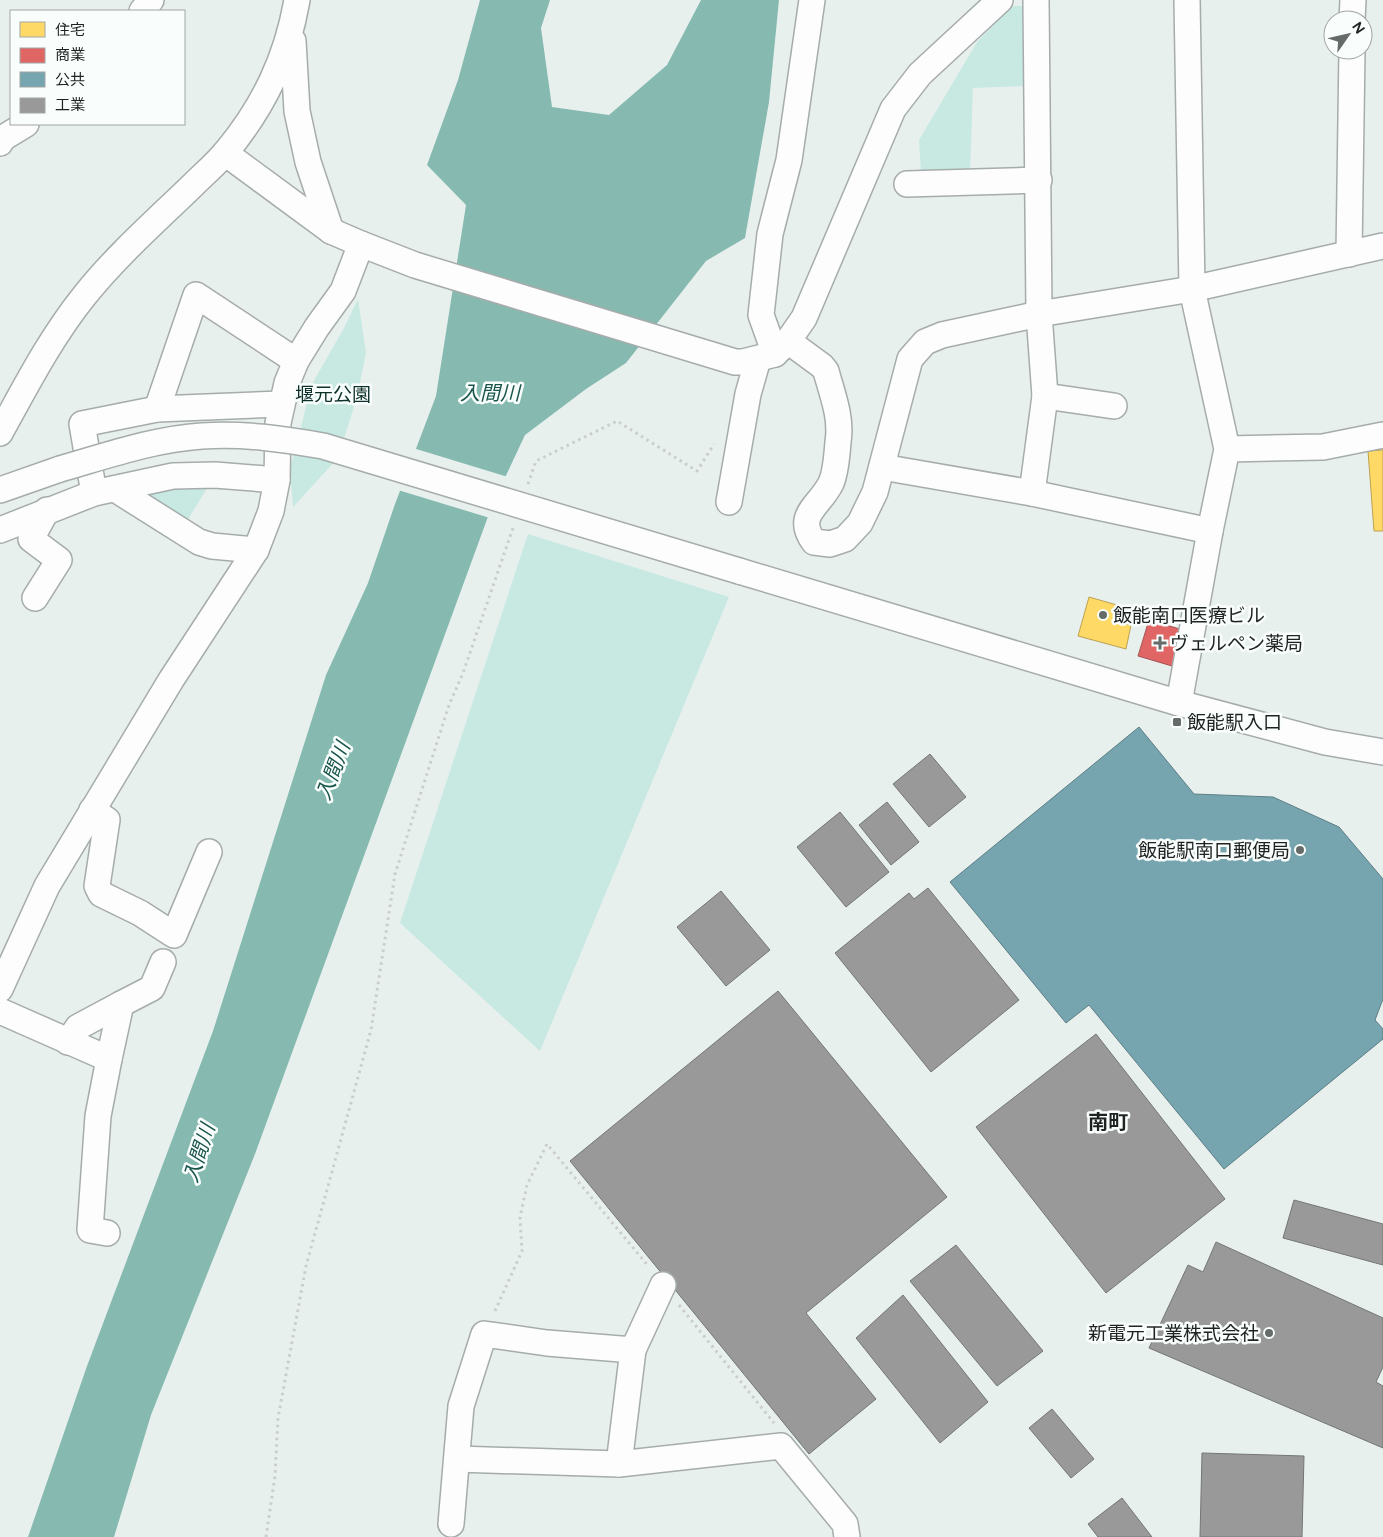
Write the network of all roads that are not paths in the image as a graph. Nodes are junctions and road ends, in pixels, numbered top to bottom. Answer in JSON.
{"nodes":[{"id":1,"x":151,"y":0,"type":"edge"},
{"id":2,"x":297,"y":0,"type":"edge"},
{"id":3,"x":812,"y":0,"type":"edge"},
{"id":4,"x":1000,"y":0,"type":"edge"},
{"id":5,"x":1036,"y":0,"type":"edge"},
{"id":6,"x":1187,"y":0,"type":"edge"},
{"id":7,"x":143,"y":10,"type":"edge"},
{"id":8,"x":292,"y":29,"type":"junction"},
{"id":9,"x":1352,"y":60,"type":"edge"},
{"id":10,"x":24,"y":125,"type":"edge"},
{"id":11,"x":0,"y":143,"type":"edge"},
{"id":12,"x":225,"y":153,"type":"junction"},
{"id":13,"x":1038,"y":180,"type":"junction"},
{"id":14,"x":907,"y":184,"type":"dead end"},
{"id":15,"x":331,"y":231,"type":"junction"},
{"id":16,"x":361,"y":244,"type":"junction"},
{"id":17,"x":1383,"y":246,"type":"edge"},
{"id":18,"x":1349,"y":254,"type":"junction"},
{"id":19,"x":1192,"y":289,"type":"junction"},
{"id":20,"x":1039,"y":314,"type":"junction"},
{"id":21,"x":764,"y":354,"type":"junction"},
{"id":22,"x":296,"y":361,"type":"junction"},
{"id":23,"x":1045,"y":396,"type":"junction"},
{"id":24,"x":281,"y":404,"type":"junction"},
{"id":25,"x":1114,"y":406,"type":"dead end"},
{"id":26,"x":157,"y":409,"type":"junction"},
{"id":27,"x":0,"y":433,"type":"edge"},
{"id":28,"x":1383,"y":435,"type":"edge"},
{"id":29,"x":1227,"y":449,"type":"junction"},
{"id":30,"x":882,"y":467,"type":"junction"},
{"id":31,"x":277,"y":480,"type":"junction"},
{"id":32,"x":0,"y":490,"type":"edge"},
{"id":33,"x":104,"y":491,"type":"junction"},
{"id":34,"x":1032,"y":493,"type":"junction"},
{"id":35,"x":729,"y":502,"type":"dead end"},
{"id":36,"x":47,"y":510,"type":"junction"},
{"id":37,"x":0,"y":530,"type":"edge"},
{"id":38,"x":1210,"y":531,"type":"junction"},
{"id":39,"x":256,"y":550,"type":"junction"},
{"id":40,"x":35,"y":598,"type":"dead end"},
{"id":41,"x":1180,"y":702,"type":"junction"},
{"id":42,"x":1383,"y":752,"type":"edge"},
{"id":43,"x":92,"y":810,"type":"junction"},
{"id":44,"x":209,"y":852,"type":"dead end"},
{"id":45,"x":163,"y":962,"type":"dead end"},
{"id":46,"x":0,"y":989,"type":"edge"},
{"id":47,"x":121,"y":1004,"type":"junction"},
{"id":48,"x":0,"y":1011,"type":"edge"},
{"id":49,"x":68,"y":1042,"type":"junction"},
{"id":50,"x":110,"y":1059,"type":"junction"},
{"id":51,"x":107,"y":1233,"type":"dead end"},
{"id":52,"x":663,"y":1285,"type":"road end"},
{"id":53,"x":633,"y":1350,"type":"junction"},
{"id":54,"x":457,"y":1459,"type":"junction"},
{"id":55,"x":619,"y":1464,"type":"junction"},
{"id":56,"x":451,"y":1524,"type":"dead end"},
{"id":57,"x":847,"y":1537,"type":"edge"}],
"edges":[{"from":1,"to":7,"type":"street"},
{"from":2,"to":8,"type":"street"},
{"from":3,"to":21,"type":"street"},
{"from":4,"to":21,"type":"street"},
{"from":5,"to":13,"type":"street"},
{"from":6,"to":19,"type":"street"},
{"from":8,"to":12,"type":"street"},
{"from":8,"to":15,"type":"street"},
{"from":9,"to":18,"type":"street"},
{"from":10,"to":11,"type":"street"},
{"from":12,"to":15,"type":"street"},
{"from":12,"to":27,"type":"street"},
{"from":13,"to":14,"type":"street"},
{"from":13,"to":20,"type":"street"},
{"from":15,"to":16,"type":"street"},
{"from":16,"to":21,"type":"street"},
{"from":16,"to":22,"type":"street"},
{"from":17,"to":18,"type":"street"},
{"from":18,"to":19,"type":"street"},
{"from":19,"to":20,"type":"street"},
{"from":19,"to":29,"type":"street"},
{"from":20,"to":23,"type":"street"},
{"from":20,"to":30,"type":"street"},
{"from":21,"to":30,"type":"street"},
{"from":21,"to":35,"type":"street"},
{"from":22,"to":24,"type":"street"},
{"from":22,"to":26,"type":"street"},
{"from":23,"to":25,"type":"street"},
{"from":23,"to":34,"type":"street"},
{"from":24,"to":26,"type":"street"},
{"from":24,"to":31,"type":"street"},
{"from":26,"to":33,"type":"street"},
{"from":28,"to":29,"type":"street"},
{"from":29,"to":38,"type":"street"},
{"from":30,"to":34,"type":"street"},
{"from":31,"to":33,"type":"street"},
{"from":31,"to":39,"type":"street"},
{"from":32,"to":41,"type":"street","bridge":true},
{"from":33,"to":36,"type":"street"},
{"from":33,"to":39,"type":"street"},
{"from":34,"to":38,"type":"street"},
{"from":36,"to":37,"type":"street"},
{"from":36,"to":40,"type":"street"},
{"from":38,"to":41,"type":"street"},
{"from":39,"to":43,"type":"street"},
{"from":41,"to":42,"type":"street"},
{"from":43,"to":44,"type":"street"},
{"from":43,"to":46,"type":"street"},
{"from":45,"to":47,"type":"street"},
{"from":47,"to":49,"type":"street"},
{"from":47,"to":50,"type":"street"},
{"from":48,"to":49,"type":"street"},
{"from":49,"to":50,"type":"street"},
{"from":50,"to":51,"type":"street"},
{"from":52,"to":53,"type":"street"},
{"from":53,"to":54,"type":"street"},
{"from":53,"to":55,"type":"street"},
{"from":54,"to":55,"type":"street"},
{"from":54,"to":56,"type":"street"},
{"from":55,"to":57,"type":"street"}]}
